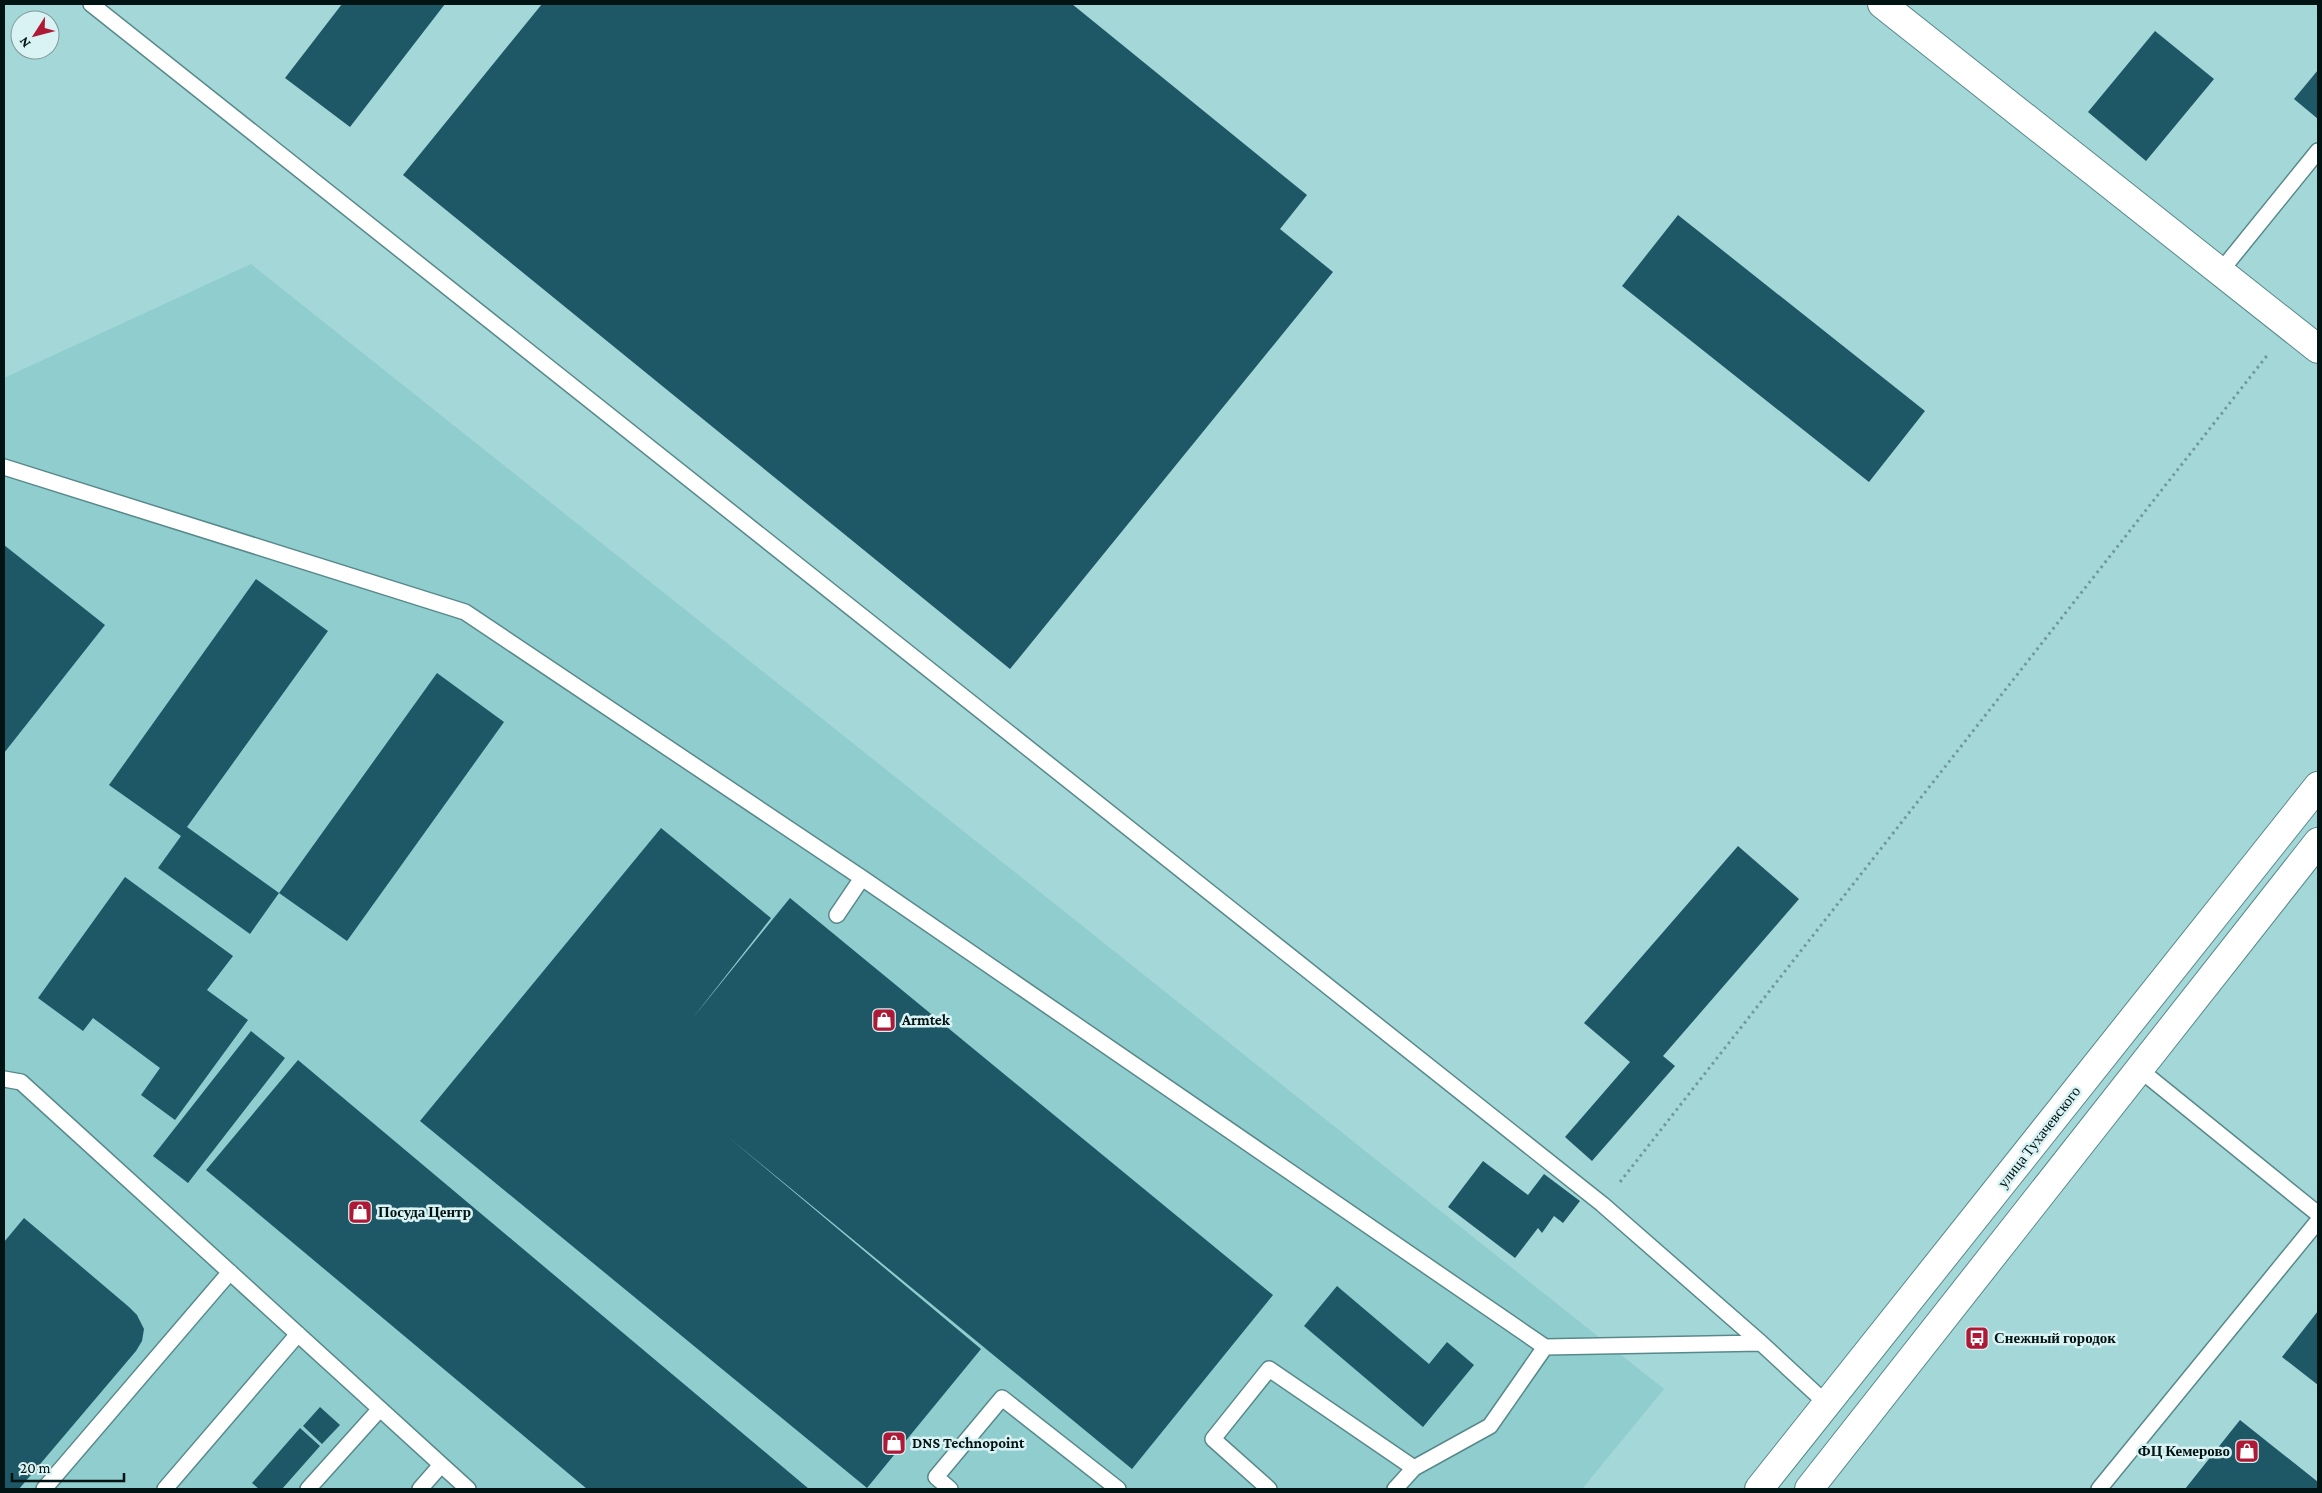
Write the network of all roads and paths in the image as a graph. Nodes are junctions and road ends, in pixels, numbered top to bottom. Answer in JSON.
{"nodes":[{"id":1,"x":91,"y":4,"type":"edge"},
{"id":2,"x":1882,"y":4,"type":"edge"},
{"id":3,"x":2318,"y":151,"type":"edge"},
{"id":4,"x":2220,"y":272,"type":"junction"},
{"id":5,"x":2290,"y":327,"type":"junction"},
{"id":6,"x":2318,"y":349,"type":"edge"},
{"id":7,"x":4,"y":467,"type":"edge"},
{"id":8,"x":2318,"y":786,"type":"edge"},
{"id":9,"x":2318,"y":842,"type":"edge"},
{"id":10,"x":862,"y":878,"type":"junction"},
{"id":11,"x":837,"y":915,"type":"dead end"},
{"id":12,"x":2139,"y":1069,"type":"junction"},
{"id":13,"x":4,"y":1079,"type":"edge"},
{"id":14,"x":1602,"y":1204,"type":"junction"},
{"id":15,"x":2318,"y":1214,"type":"edge"},
{"id":16,"x":2318,"y":1221,"type":"edge"},
{"id":17,"x":230,"y":1272,"type":"junction"},
{"id":18,"x":298,"y":1334,"type":"junction"},
{"id":19,"x":1761,"y":1343,"type":"junction"},
{"id":20,"x":1545,"y":1347,"type":"junction"},
{"id":21,"x":1827,"y":1404,"type":"junction"},
{"id":22,"x":379,"y":1410,"type":"junction"},
{"id":23,"x":441,"y":1465,"type":"junction"},
{"id":24,"x":1414,"y":1468,"type":"junction"},
{"id":25,"x":44,"y":1489,"type":"edge"},
{"id":26,"x":165,"y":1489,"type":"edge"},
{"id":27,"x":308,"y":1489,"type":"edge"},
{"id":28,"x":420,"y":1489,"type":"edge"},
{"id":29,"x":468,"y":1489,"type":"edge"},
{"id":30,"x":950,"y":1489,"type":"edge"},
{"id":31,"x":1118,"y":1489,"type":"edge"},
{"id":32,"x":1269,"y":1489,"type":"edge"},
{"id":33,"x":1395,"y":1489,"type":"edge"},
{"id":34,"x":1759,"y":1489,"type":"edge"},
{"id":35,"x":1808,"y":1489,"type":"edge"},
{"id":36,"x":2099,"y":1489,"type":"edge"}],
"edges":[{"from":1,"to":14,"type":"lane"},
{"from":2,"to":4,"type":"main road"},
{"from":3,"to":4,"type":"lane"},
{"from":4,"to":5,"type":"main road"},
{"from":5,"to":6,"type":"main road"},
{"from":5,"to":14,"type":"path"},
{"from":7,"to":10,"type":"lane"},
{"from":8,"to":21,"type":"main road","name":"улица Тухачевского"},
{"from":9,"to":12,"type":"main road"},
{"from":10,"to":11,"type":"lane"},
{"from":10,"to":20,"type":"lane"},
{"from":12,"to":15,"type":"lane"},
{"from":12,"to":35,"type":"main road"},
{"from":13,"to":17,"type":"lane"},
{"from":14,"to":19,"type":"lane"},
{"from":16,"to":36,"type":"lane"},
{"from":17,"to":18,"type":"lane"},
{"from":17,"to":25,"type":"lane"},
{"from":18,"to":22,"type":"lane"},
{"from":18,"to":26,"type":"lane"},
{"from":19,"to":20,"type":"lane"},
{"from":19,"to":21,"type":"lane"},
{"from":20,"to":24,"type":"lane"},
{"from":21,"to":34,"type":"main road","name":"улица Тухачевского"},
{"from":22,"to":23,"type":"lane"},
{"from":22,"to":27,"type":"lane"},
{"from":23,"to":28,"type":"lane"},
{"from":23,"to":29,"type":"lane"},
{"from":24,"to":32,"type":"lane"},
{"from":24,"to":33,"type":"lane"},
{"from":30,"to":31,"type":"lane"}]}
